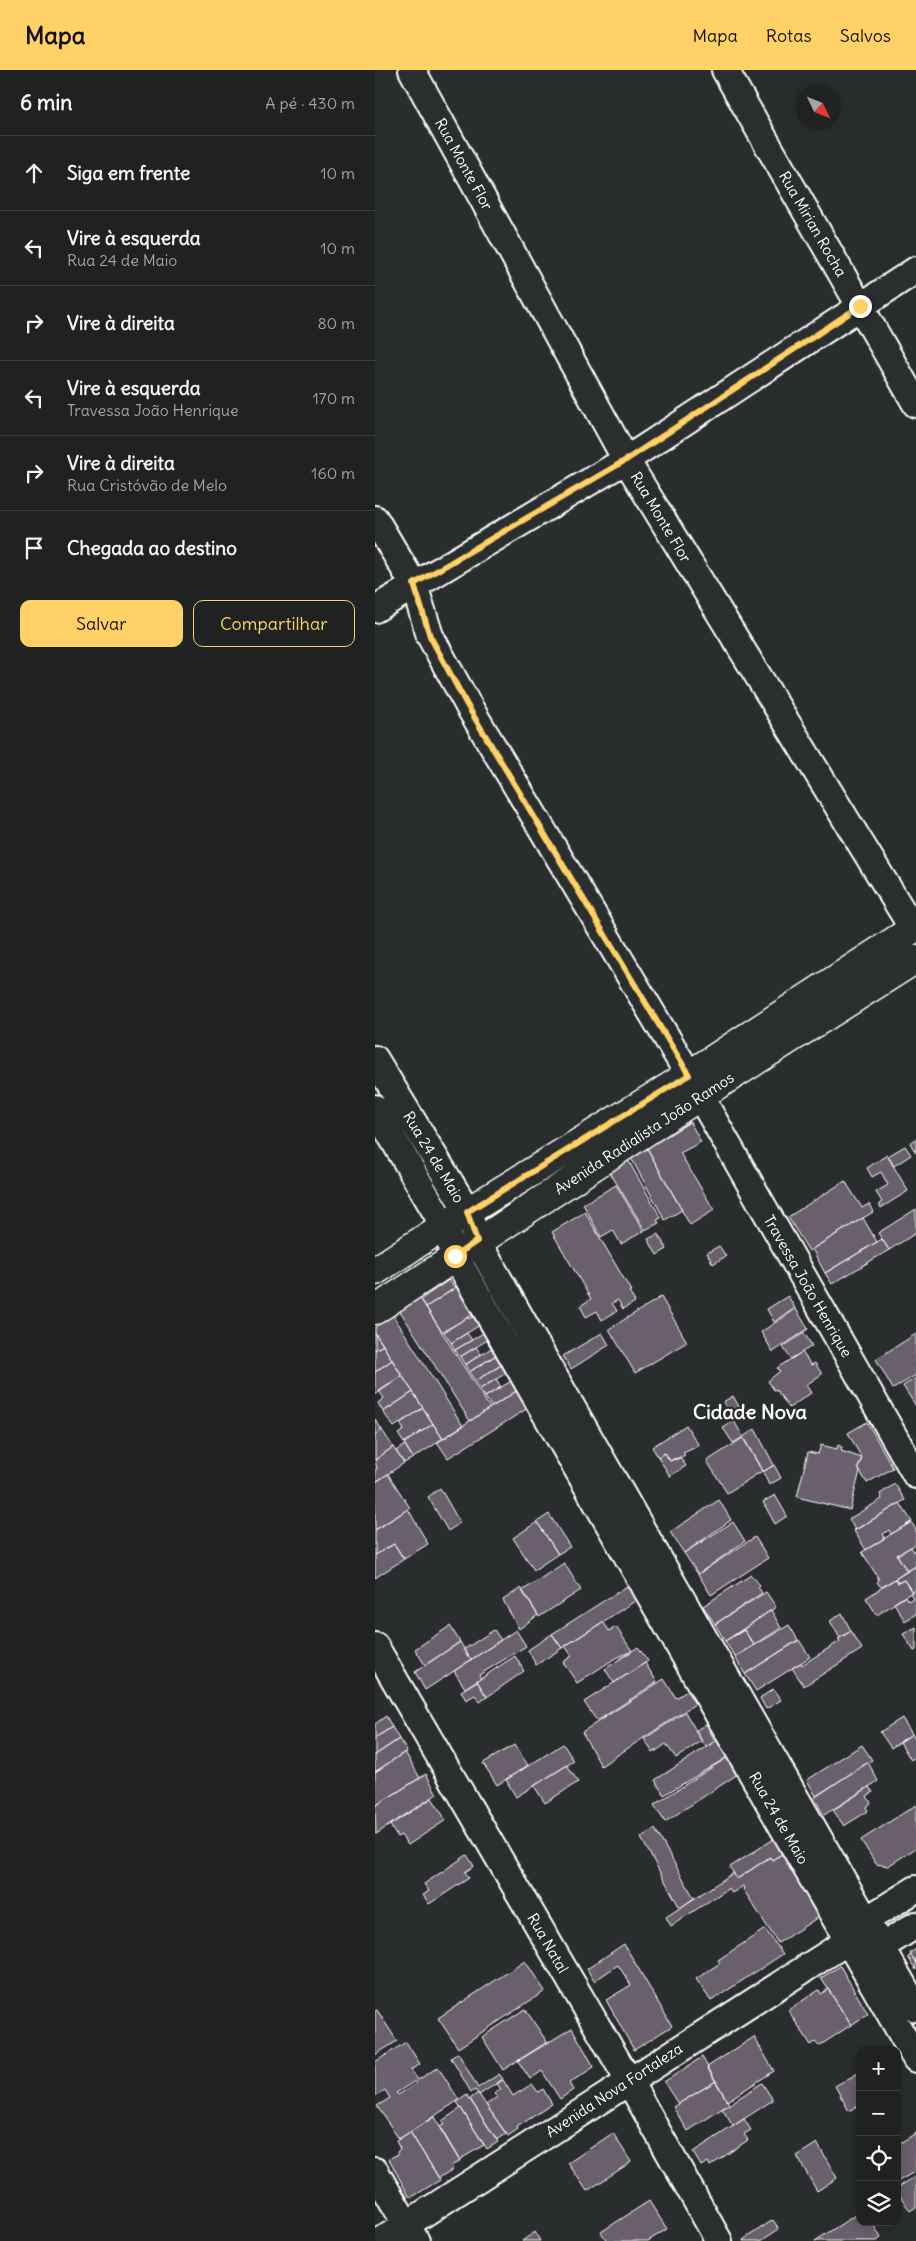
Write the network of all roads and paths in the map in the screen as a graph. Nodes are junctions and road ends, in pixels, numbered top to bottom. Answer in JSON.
{"nodes":[{"id":1,"x":412,"y":70,"type":"edge"},
{"id":2,"x":725,"y":70,"type":"edge"},
{"id":3,"x":916,"y":270,"type":"edge"},
{"id":4,"x":860,"y":306,"type":"junction"},
{"id":5,"x":916,"y":404,"type":"edge"},
{"id":6,"x":626,"y":460,"type":"junction"},
{"id":7,"x":375,"y":518,"type":"edge"},
{"id":8,"x":414,"y":584,"type":"junction"},
{"id":9,"x":375,"y":609,"type":"edge"},
{"id":10,"x":914,"y":928,"type":"edge"},
{"id":11,"x":916,"y":960,"type":"edge"},
{"id":12,"x":375,"y":1059,"type":"edge"},
{"id":13,"x":695,"y":1086,"type":"junction"},
{"id":14,"x":375,"y":1108,"type":"edge"},
{"id":15,"x":467,"y":1212,"type":"junction"},
{"id":16,"x":444,"y":1226,"type":"junction"},
{"id":17,"x":477,"y":1241,"type":"junction"},
{"id":18,"x":455,"y":1256,"type":"junction"},
{"id":19,"x":375,"y":1271,"type":"edge"},
{"id":20,"x":375,"y":1310,"type":"edge"},
{"id":21,"x":520,"y":1342,"type":"junction"},
{"id":22,"x":916,"y":1475,"type":"edge"},
{"id":23,"x":375,"y":1646,"type":"edge"},
{"id":24,"x":772,"y":1780,"type":"junction"},
{"id":25,"x":916,"y":1889,"type":"edge"},
{"id":26,"x":866,"y":1920,"type":"junction"},
{"id":27,"x":916,"y":1925,"type":"edge"},
{"id":28,"x":848,"y":1940,"type":"junction"},
{"id":29,"x":881,"y":1947,"type":"junction"},
{"id":30,"x":916,"y":2008,"type":"edge"},
{"id":31,"x":916,"y":2059,"type":"edge"},
{"id":32,"x":629,"y":2081,"type":"junction"},
{"id":33,"x":375,"y":2171,"type":"edge"},
{"id":34,"x":411,"y":2233,"type":"edge"},
{"id":35,"x":381,"y":2241,"type":"edge"},
{"id":36,"x":719,"y":2241,"type":"edge"}],
"edges":[{"from":1,"to":6,"type":"street","name":"Rua Monte Flor"},
{"from":2,"to":4,"type":"street","name":"Rua Mirian Rocha"},
{"from":3,"to":4,"type":"street"},
{"from":4,"to":5,"type":"street","name":"Rua Mirian Rocha"},
{"from":4,"to":6,"type":"street"},
{"from":6,"to":8,"type":"street"},
{"from":6,"to":10,"type":"street","name":"Rua Monte Flor"},
{"from":7,"to":8,"type":"street","name":"Travessa João Henrique"},
{"from":8,"to":9,"type":"street"},
{"from":8,"to":13,"type":"street","name":"Travessa João Henrique"},
{"from":10,"to":13,"type":"main road","name":"Avenida Radialista João Ramos"},
{"from":11,"to":13,"type":"main road","name":"Avenida Radialista João Ramos"},
{"from":12,"to":15,"type":"street","name":"Rua 24 de Maio"},
{"from":13,"to":15,"type":"main road","name":"Avenida Radialista João Ramos"},
{"from":13,"to":17,"type":"main road","name":"Avenida Radialista João Ramos"},
{"from":13,"to":22,"type":"street","name":"Travessa João Henrique"},
{"from":14,"to":16,"type":"street","name":"Rua 24 de Maio"},
{"from":15,"to":16,"type":"main road","name":"Avenida Radialista João Ramos"},
{"from":15,"to":17,"type":"street","name":"Rua 24 de Maio"},
{"from":16,"to":18,"type":"street","name":"Rua 24 de Maio"},
{"from":16,"to":19,"type":"main road","name":"Avenida Radialista João Ramos"},
{"from":17,"to":18,"type":"main road","name":"Avenida Radialista João Ramos"},
{"from":17,"to":21,"type":"street","name":"Rua 24 de Maio"},
{"from":18,"to":20,"type":"main road","name":"Avenida Radialista João Ramos"},
{"from":18,"to":21,"type":"street","name":"Rua 24 de Maio"},
{"from":21,"to":24,"type":"street","name":"Rua 24 de Maio"},
{"from":23,"to":32,"type":"street","name":"Rua Natal"},
{"from":24,"to":26,"type":"street","name":"Rua 24 de Maio"},
{"from":24,"to":28,"type":"street","name":"Rua 24 de Maio"},
{"from":25,"to":26,"type":"street","name":"Avenida Nova Fortaleza"},
{"from":26,"to":28,"type":"street","name":"Avenida Nova Fortaleza"},
{"from":26,"to":29,"type":"street","name":"Rua 24 de Maio"},
{"from":27,"to":29,"type":"street"},
{"from":28,"to":29,"type":"street"},
{"from":28,"to":31,"type":"street","name":"Rua 24 de Maio"},
{"from":28,"to":32,"type":"street","name":"Avenida Nova Fortaleza"},
{"from":29,"to":30,"type":"street","name":"Rua 24 de Maio"},
{"from":32,"to":34,"type":"street","name":"Avenida Nova Fortaleza"},
{"from":32,"to":36,"type":"street","name":"Rua Natal"},
{"from":33,"to":34,"type":"street"},
{"from":34,"to":35,"type":"street","name":"Avenida Nova Fortaleza"}]}
